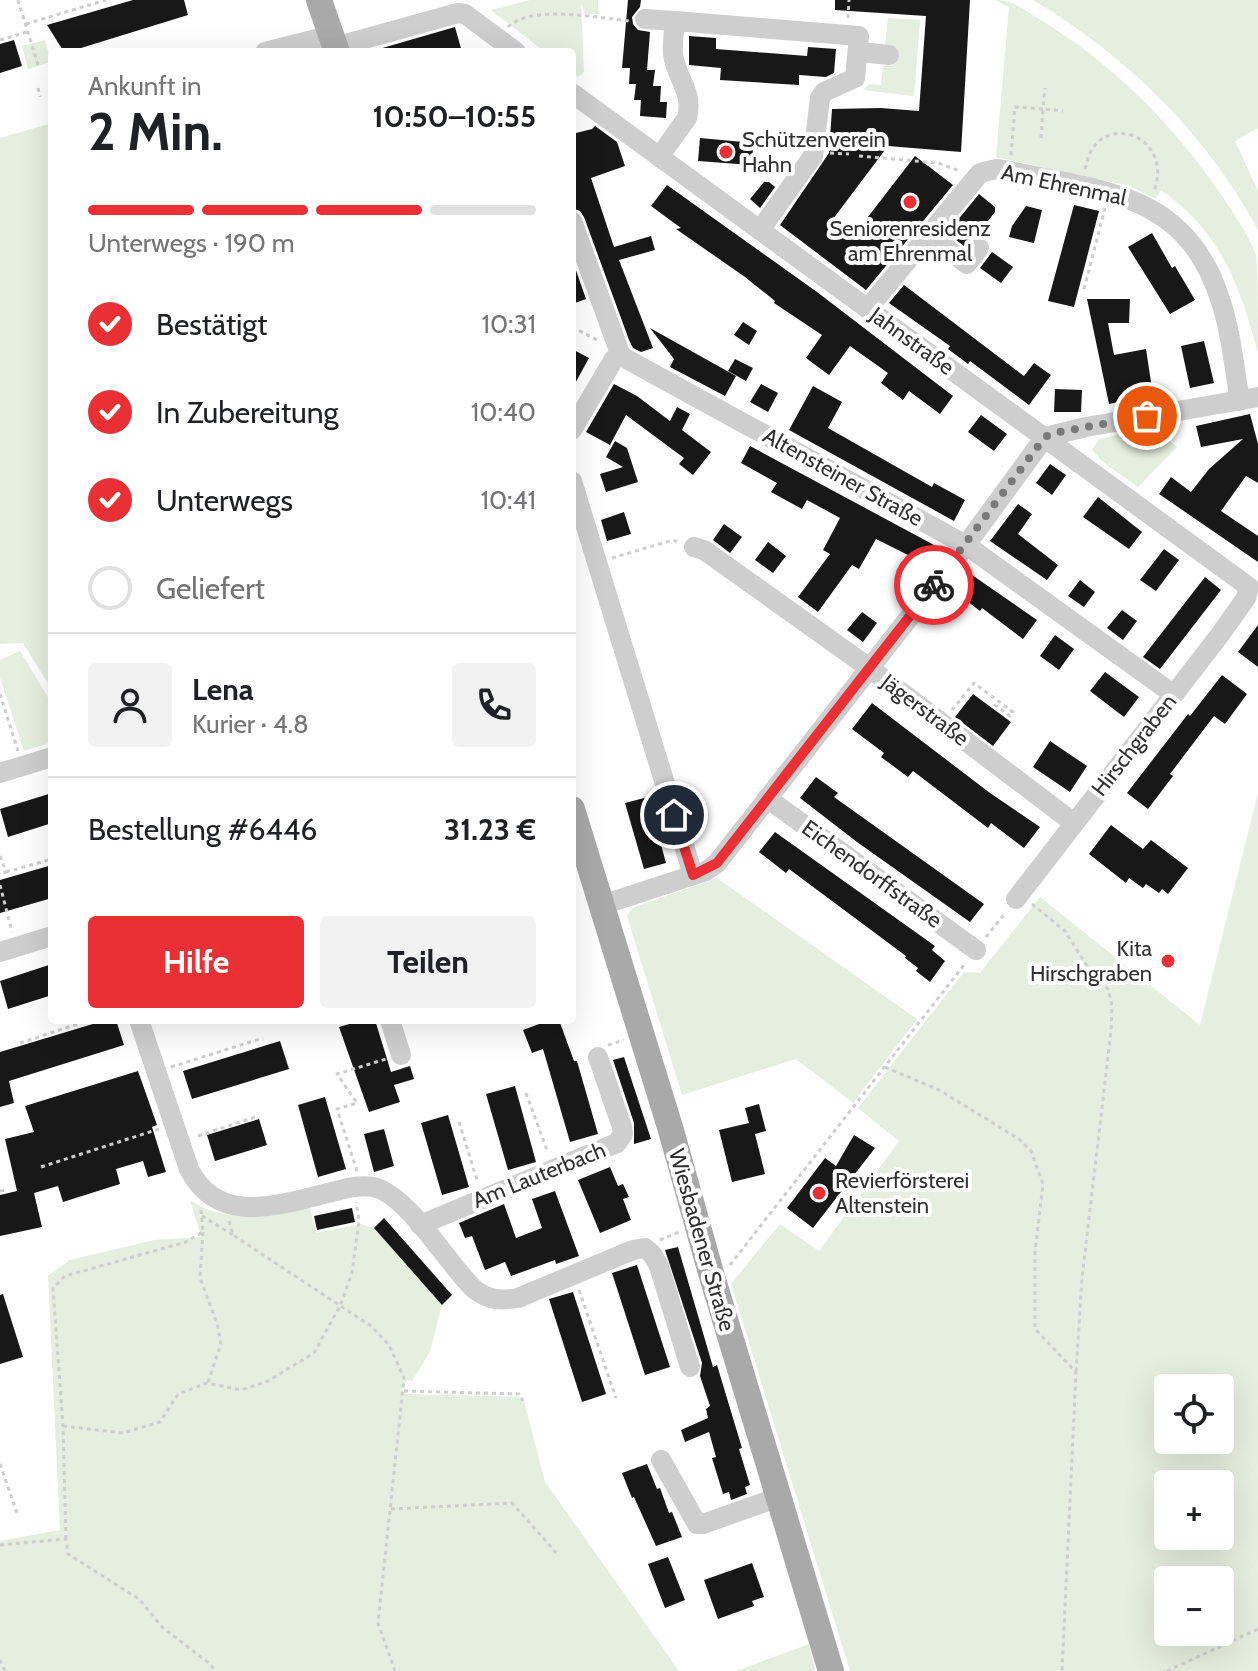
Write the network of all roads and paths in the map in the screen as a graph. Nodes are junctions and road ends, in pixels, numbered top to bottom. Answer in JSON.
{"nodes":[{"id":1,"x":18,"y":0,"type":"edge"},
{"id":2,"x":106,"y":0,"type":"edge"},
{"id":3,"x":322,"y":3,"type":"edge"},
{"id":4,"x":645,"y":19,"type":"joint"},
{"id":5,"x":675,"y":21,"type":"junction"},
{"id":6,"x":26,"y":24,"type":"junction"},
{"id":7,"x":28,"y":32,"type":"junction"},
{"id":8,"x":497,"y":38,"type":"junction"},
{"id":9,"x":0,"y":40,"type":"edge"},
{"id":10,"x":334,"y":45,"type":"edge"},
{"id":11,"x":304,"y":48,"type":"edge"},
{"id":12,"x":511,"y":48,"type":"edge"},
{"id":13,"x":860,"y":52,"type":"junction"},
{"id":14,"x":889,"y":55,"type":"dead end"},
{"id":15,"x":38,"y":65,"type":"dead end"},
{"id":16,"x":38,"y":88,"type":"dead end"},
{"id":17,"x":1045,"y":88,"type":"dead end"},
{"id":18,"x":576,"y":96,"type":"edge"},
{"id":19,"x":40,"y":97,"type":"dead end"},
{"id":20,"x":1043,"y":109,"type":"junction"},
{"id":21,"x":1063,"y":111,"type":"dead end"},
{"id":22,"x":1041,"y":138,"type":"dead end"},
{"id":23,"x":859,"y":156,"type":"dead end"},
{"id":24,"x":659,"y":157,"type":"junction"},
{"id":25,"x":1010,"y":171,"type":"junction"},
{"id":26,"x":972,"y":180,"type":"junction"},
{"id":27,"x":1083,"y":187,"type":"junction"},
{"id":28,"x":1109,"y":193,"type":"junction"},
{"id":29,"x":1149,"y":206,"type":"junction"},
{"id":30,"x":760,"y":230,"type":"junction"},
{"id":31,"x":576,"y":232,"type":"edge"},
{"id":32,"x":928,"y":234,"type":"junction"},
{"id":33,"x":979,"y":248,"type":"dead end"},
{"id":34,"x":1084,"y":289,"type":"dead end"},
{"id":35,"x":868,"y":308,"type":"junction"},
{"id":36,"x":576,"y":329,"type":"edge"},
{"id":37,"x":618,"y":349,"type":"junction"},
{"id":38,"x":1249,"y":399,"type":"edge"},
{"id":39,"x":576,"y":423,"type":"edge"},
{"id":40,"x":1045,"y":437,"type":"junction"},
{"id":41,"x":576,"y":494,"type":"edge"},
{"id":42,"x":966,"y":545,"type":"junction"},
{"id":43,"x":694,"y":547,"type":"joint"},
{"id":44,"x":597,"y":562,"type":"junction"},
{"id":45,"x":1249,"y":590,"type":"joint"},
{"id":46,"x":868,"y":667,"type":"junction"},
{"id":47,"x":0,"y":694,"type":"edge"},
{"id":48,"x":1173,"y":694,"type":"junction"},
{"id":49,"x":992,"y":703,"type":"junction"},
{"id":50,"x":942,"y":723,"type":"junction"},
{"id":51,"x":48,"y":758,"type":"edge"},
{"id":52,"x":22,"y":766,"type":"junction"},
{"id":53,"x":0,"y":773,"type":"edge"},
{"id":54,"x":767,"y":798,"type":"junction"},
{"id":55,"x":576,"y":822,"type":"edge"},
{"id":56,"x":1074,"y":823,"type":"junction"},
{"id":57,"x":0,"y":856,"type":"edge"},
{"id":58,"x":48,"y":860,"type":"edge"},
{"id":59,"x":6,"y":872,"type":"junction"},
{"id":60,"x":0,"y":874,"type":"edge"},
{"id":61,"x":693,"y":875,"type":"junction"},
{"id":62,"x":0,"y":885,"type":"edge"},
{"id":63,"x":1018,"y":897,"type":"junction"},
{"id":64,"x":602,"y":905,"type":"junction"},
{"id":65,"x":48,"y":937,"type":"edge"},
{"id":66,"x":8,"y":949,"type":"edge"},
{"id":67,"x":976,"y":950,"type":"junction"},
{"id":68,"x":78,"y":1024,"type":"edge"},
{"id":69,"x":140,"y":1024,"type":"edge"},
{"id":70,"x":391,"y":1024,"type":"edge"},
{"id":71,"x":263,"y":1038,"type":"dead end"},
{"id":72,"x":626,"y":1039,"type":"dead end"},
{"id":73,"x":20,"y":1043,"type":"dead end"},
{"id":74,"x":603,"y":1051,"type":"joint"},
{"id":75,"x":401,"y":1055,"type":"joint"},
{"id":76,"x":885,"y":1067,"type":"junction"},
{"id":77,"x":156,"y":1072,"type":"junction"},
{"id":78,"x":526,"y":1093,"type":"dead end"},
{"id":79,"x":258,"y":1116,"type":"dead end"},
{"id":80,"x":459,"y":1122,"type":"dead end"},
{"id":81,"x":176,"y":1133,"type":"junction"},
{"id":82,"x":41,"y":1167,"type":"dead end"},
{"id":83,"x":554,"y":1169,"type":"junction"},
{"id":84,"x":199,"y":1186,"type":"junction"},
{"id":85,"x":358,"y":1186,"type":"junction"},
{"id":86,"x":7,"y":1190,"type":"dead end"},
{"id":87,"x":0,"y":1191,"type":"edge"},
{"id":88,"x":482,"y":1198,"type":"junction"},
{"id":89,"x":225,"y":1204,"type":"junction"},
{"id":90,"x":201,"y":1215,"type":"junction"},
{"id":91,"x":420,"y":1225,"type":"junction"},
{"id":92,"x":686,"y":1229,"type":"dead end"},
{"id":93,"x":203,"y":1232,"type":"junction"},
{"id":94,"x":233,"y":1235,"type":"junction"},
{"id":95,"x":662,"y":1239,"type":"dead end"},
{"id":96,"x":711,"y":1273,"type":"junction"},
{"id":97,"x":574,"y":1275,"type":"junction"},
{"id":98,"x":340,"y":1306,"type":"junction"},
{"id":99,"x":690,"y":1367,"type":"dead end"},
{"id":100,"x":1076,"y":1372,"type":"junction"},
{"id":101,"x":207,"y":1383,"type":"junction"},
{"id":102,"x":404,"y":1391,"type":"junction"},
{"id":103,"x":616,"y":1398,"type":"dead end"},
{"id":104,"x":523,"y":1401,"type":"dead end"},
{"id":105,"x":63,"y":1426,"type":"junction"},
{"id":106,"x":661,"y":1460,"type":"dead end"},
{"id":107,"x":0,"y":1464,"type":"edge"},
{"id":108,"x":779,"y":1497,"type":"junction"},
{"id":109,"x":391,"y":1509,"type":"junction"},
{"id":110,"x":17,"y":1513,"type":"dead end"},
{"id":111,"x":66,"y":1539,"type":"junction"},
{"id":112,"x":0,"y":1545,"type":"edge"},
{"id":113,"x":558,"y":1555,"type":"dead end"},
{"id":114,"x":1258,"y":1629,"type":"edge"},
{"id":115,"x":0,"y":1660,"type":"edge"},
{"id":116,"x":5,"y":1671,"type":"edge"},
{"id":117,"x":215,"y":1671,"type":"edge"},
{"id":118,"x":395,"y":1671,"type":"edge"},
{"id":119,"x":831,"y":1671,"type":"edge"},
{"id":120,"x":1062,"y":1671,"type":"edge"},
{"id":121,"x":1167,"y":1671,"type":"edge"}],
"edges":[{"from":1,"to":6,"type":"path"},
{"from":2,"to":6,"type":"path"},
{"from":3,"to":10,"type":"main road"},
{"from":4,"to":5,"type":"street"},
{"from":4,"to":8,"type":"path"},
{"from":5,"to":13,"type":"street"},
{"from":5,"to":24,"type":"street"},
{"from":6,"to":7,"type":"path"},
{"from":7,"to":9,"type":"path"},
{"from":7,"to":15,"type":"path"},
{"from":8,"to":10,"type":"street"},
{"from":8,"to":12,"type":"street"},
{"from":10,"to":11,"type":"street"},
{"from":13,"to":14,"type":"street"},
{"from":13,"to":30,"type":"street"},
{"from":16,"to":19,"type":"path"},
{"from":17,"to":20,"type":"path"},
{"from":18,"to":24,"type":"street","name":"Jahnstraße"},
{"from":20,"to":21,"type":"path"},
{"from":20,"to":22,"type":"path"},
{"from":20,"to":25,"type":"path"},
{"from":23,"to":26,"type":"path"},
{"from":24,"to":30,"type":"street","name":"Jahnstraße"},
{"from":25,"to":26,"type":"street","name":"Am Ehrenmal"},
{"from":25,"to":27,"type":"street","name":"Am Ehrenmal"},
{"from":26,"to":32,"type":"street","name":"Am Ehrenmal"},
{"from":27,"to":28,"type":"street","name":"Am Ehrenmal"},
{"from":27,"to":29,"type":"path"},
{"from":28,"to":29,"type":"street","name":"Am Ehrenmal"},
{"from":28,"to":34,"type":"path"},
{"from":29,"to":38,"type":"street","name":"Am Ehrenmal"},
{"from":30,"to":35,"type":"street","name":"Jahnstraße"},
{"from":31,"to":37,"type":"street"},
{"from":32,"to":33,"type":"street"},
{"from":32,"to":35,"type":"street","name":"Am Ehrenmal"},
{"from":35,"to":40,"type":"street","name":"Jahnstraße"},
{"from":36,"to":37,"type":"path"},
{"from":37,"to":39,"type":"street"},
{"from":37,"to":42,"type":"street","name":"Altensteiner Straße"},
{"from":38,"to":40,"type":"street"},
{"from":40,"to":42,"type":"street"},
{"from":40,"to":45,"type":"street","name":"Jahnstraße"},
{"from":41,"to":44,"type":"street"},
{"from":42,"to":46,"type":"street"},
{"from":42,"to":48,"type":"street","name":"Altensteiner Straße"},
{"from":43,"to":44,"type":"path"},
{"from":43,"to":46,"type":"street","name":"Jägerstraße"},
{"from":44,"to":61,"type":"street"},
{"from":45,"to":48,"type":"street","name":"Hirschgraben"},
{"from":46,"to":50,"type":"street","name":"Jägerstraße"},
{"from":46,"to":54,"type":"street"},
{"from":47,"to":52,"type":"path"},
{"from":48,"to":56,"type":"street","name":"Hirschgraben"},
{"from":49,"to":49,"type":"path"},
{"from":49,"to":50,"type":"path"},
{"from":50,"to":56,"type":"street","name":"Jägerstraße"},
{"from":51,"to":52,"type":"street"},
{"from":52,"to":53,"type":"street"},
{"from":54,"to":61,"type":"street"},
{"from":54,"to":67,"type":"street","name":"Eichendorffstraße"},
{"from":55,"to":64,"type":"main road","name":"Wiesbadener Straße"},
{"from":56,"to":63,"type":"street","name":"Hirschgraben"},
{"from":57,"to":59,"type":"path"},
{"from":58,"to":59,"type":"path"},
{"from":59,"to":60,"type":"path"},
{"from":61,"to":64,"type":"street"},
{"from":62,"to":66,"type":"path"},
{"from":63,"to":67,"type":"path"},
{"from":63,"to":100,"type":"path"},
{"from":64,"to":96,"type":"main road","name":"Wiesbadener Straße"},
{"from":65,"to":66,"type":"street"},
{"from":67,"to":76,"type":"path"},
{"from":68,"to":73,"type":"path"},
{"from":69,"to":77,"type":"street"},
{"from":70,"to":75,"type":"street"},
{"from":71,"to":77,"type":"path"},
{"from":72,"to":74,"type":"path"},
{"from":74,"to":83,"type":"street","name":"Am Lauterbach"},
{"from":75,"to":85,"type":"path"},
{"from":76,"to":96,"type":"path"},
{"from":76,"to":100,"type":"path"},
{"from":77,"to":81,"type":"street"},
{"from":78,"to":83,"type":"path"},
{"from":79,"to":81,"type":"path"},
{"from":80,"to":88,"type":"path"},
{"from":81,"to":82,"type":"path"},
{"from":81,"to":84,"type":"street"},
{"from":83,"to":88,"type":"street","name":"Am Lauterbach"},
{"from":84,"to":89,"type":"street"},
{"from":84,"to":90,"type":"path"},
{"from":85,"to":89,"type":"street"},
{"from":85,"to":91,"type":"street"},
{"from":85,"to":98,"type":"path"},
{"from":86,"to":87,"type":"path"},
{"from":88,"to":91,"type":"street","name":"Am Lauterbach"},
{"from":89,"to":94,"type":"path"},
{"from":90,"to":93,"type":"path"},
{"from":90,"to":94,"type":"path"},
{"from":91,"to":97,"type":"street"},
{"from":92,"to":95,"type":"path"},
{"from":93,"to":101,"type":"path"},
{"from":93,"to":105,"type":"path"},
{"from":94,"to":98,"type":"path"},
{"from":96,"to":108,"type":"main road","name":"Wiesbadener Straße"},
{"from":97,"to":99,"type":"street"},
{"from":97,"to":103,"type":"path"},
{"from":98,"to":101,"type":"path"},
{"from":98,"to":102,"type":"path"},
{"from":100,"to":120,"type":"path"},
{"from":101,"to":105,"type":"path"},
{"from":102,"to":104,"type":"path"},
{"from":102,"to":109,"type":"path"},
{"from":105,"to":111,"type":"path"},
{"from":106,"to":108,"type":"street"},
{"from":107,"to":110,"type":"path"},
{"from":108,"to":119,"type":"main road","name":"Wiesbadener Straße"},
{"from":109,"to":113,"type":"path"},
{"from":109,"to":118,"type":"path"},
{"from":111,"to":112,"type":"path"},
{"from":111,"to":117,"type":"path"},
{"from":114,"to":121,"type":"path"},
{"from":115,"to":116,"type":"path"}]}
